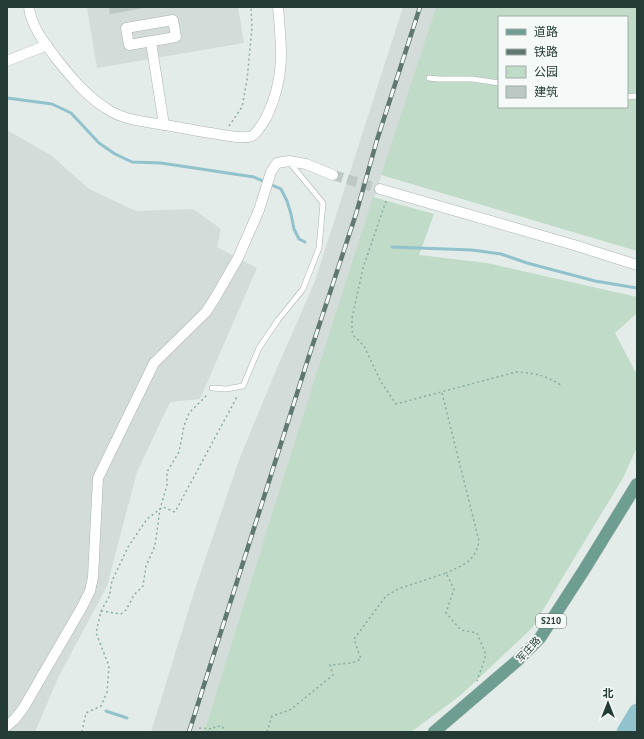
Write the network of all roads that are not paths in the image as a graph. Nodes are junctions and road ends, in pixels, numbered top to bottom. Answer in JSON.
{"nodes":[{"id":1,"x":29,"y":7,"type":"edge"},
{"id":2,"x":278,"y":7,"type":"edge"},
{"id":3,"x":150,"y":42,"type":"junction"},
{"id":4,"x":47,"y":45,"type":"junction"},
{"id":5,"x":7,"y":61,"type":"edge"},
{"id":6,"x":429,"y":78,"type":"dead end"},
{"id":7,"x":498,"y":82,"type":"edge"},
{"id":8,"x":164,"y":125,"type":"junction"},
{"id":9,"x":289,"y":161,"type":"junction"},
{"id":10,"x":333,"y":175,"type":"tunnel mouth"},
{"id":11,"x":385,"y":190,"type":"tunnel mouth"},
{"id":12,"x":637,"y":265,"type":"edge"},
{"id":13,"x":212,"y":388,"type":"road end"},
{"id":14,"x":637,"y":484,"type":"edge"},
{"id":15,"x":7,"y":726,"type":"edge"},
{"id":16,"x":434,"y":732,"type":"edge"}],
"edges":[{"from":1,"to":4,"type":"street"},
{"from":2,"to":8,"type":"street"},
{"from":3,"to":3,"type":"street"},
{"from":3,"to":8,"type":"street"},
{"from":4,"to":5,"type":"street"},
{"from":4,"to":8,"type":"street"},
{"from":6,"to":7,"type":"lane"},
{"from":9,"to":10,"type":"street"},
{"from":9,"to":13,"type":"lane"},
{"from":9,"to":15,"type":"street"},
{"from":11,"to":12,"type":"street"},
{"from":14,"to":16,"type":"main road","name":"军庄路","number":"S210"}]}
